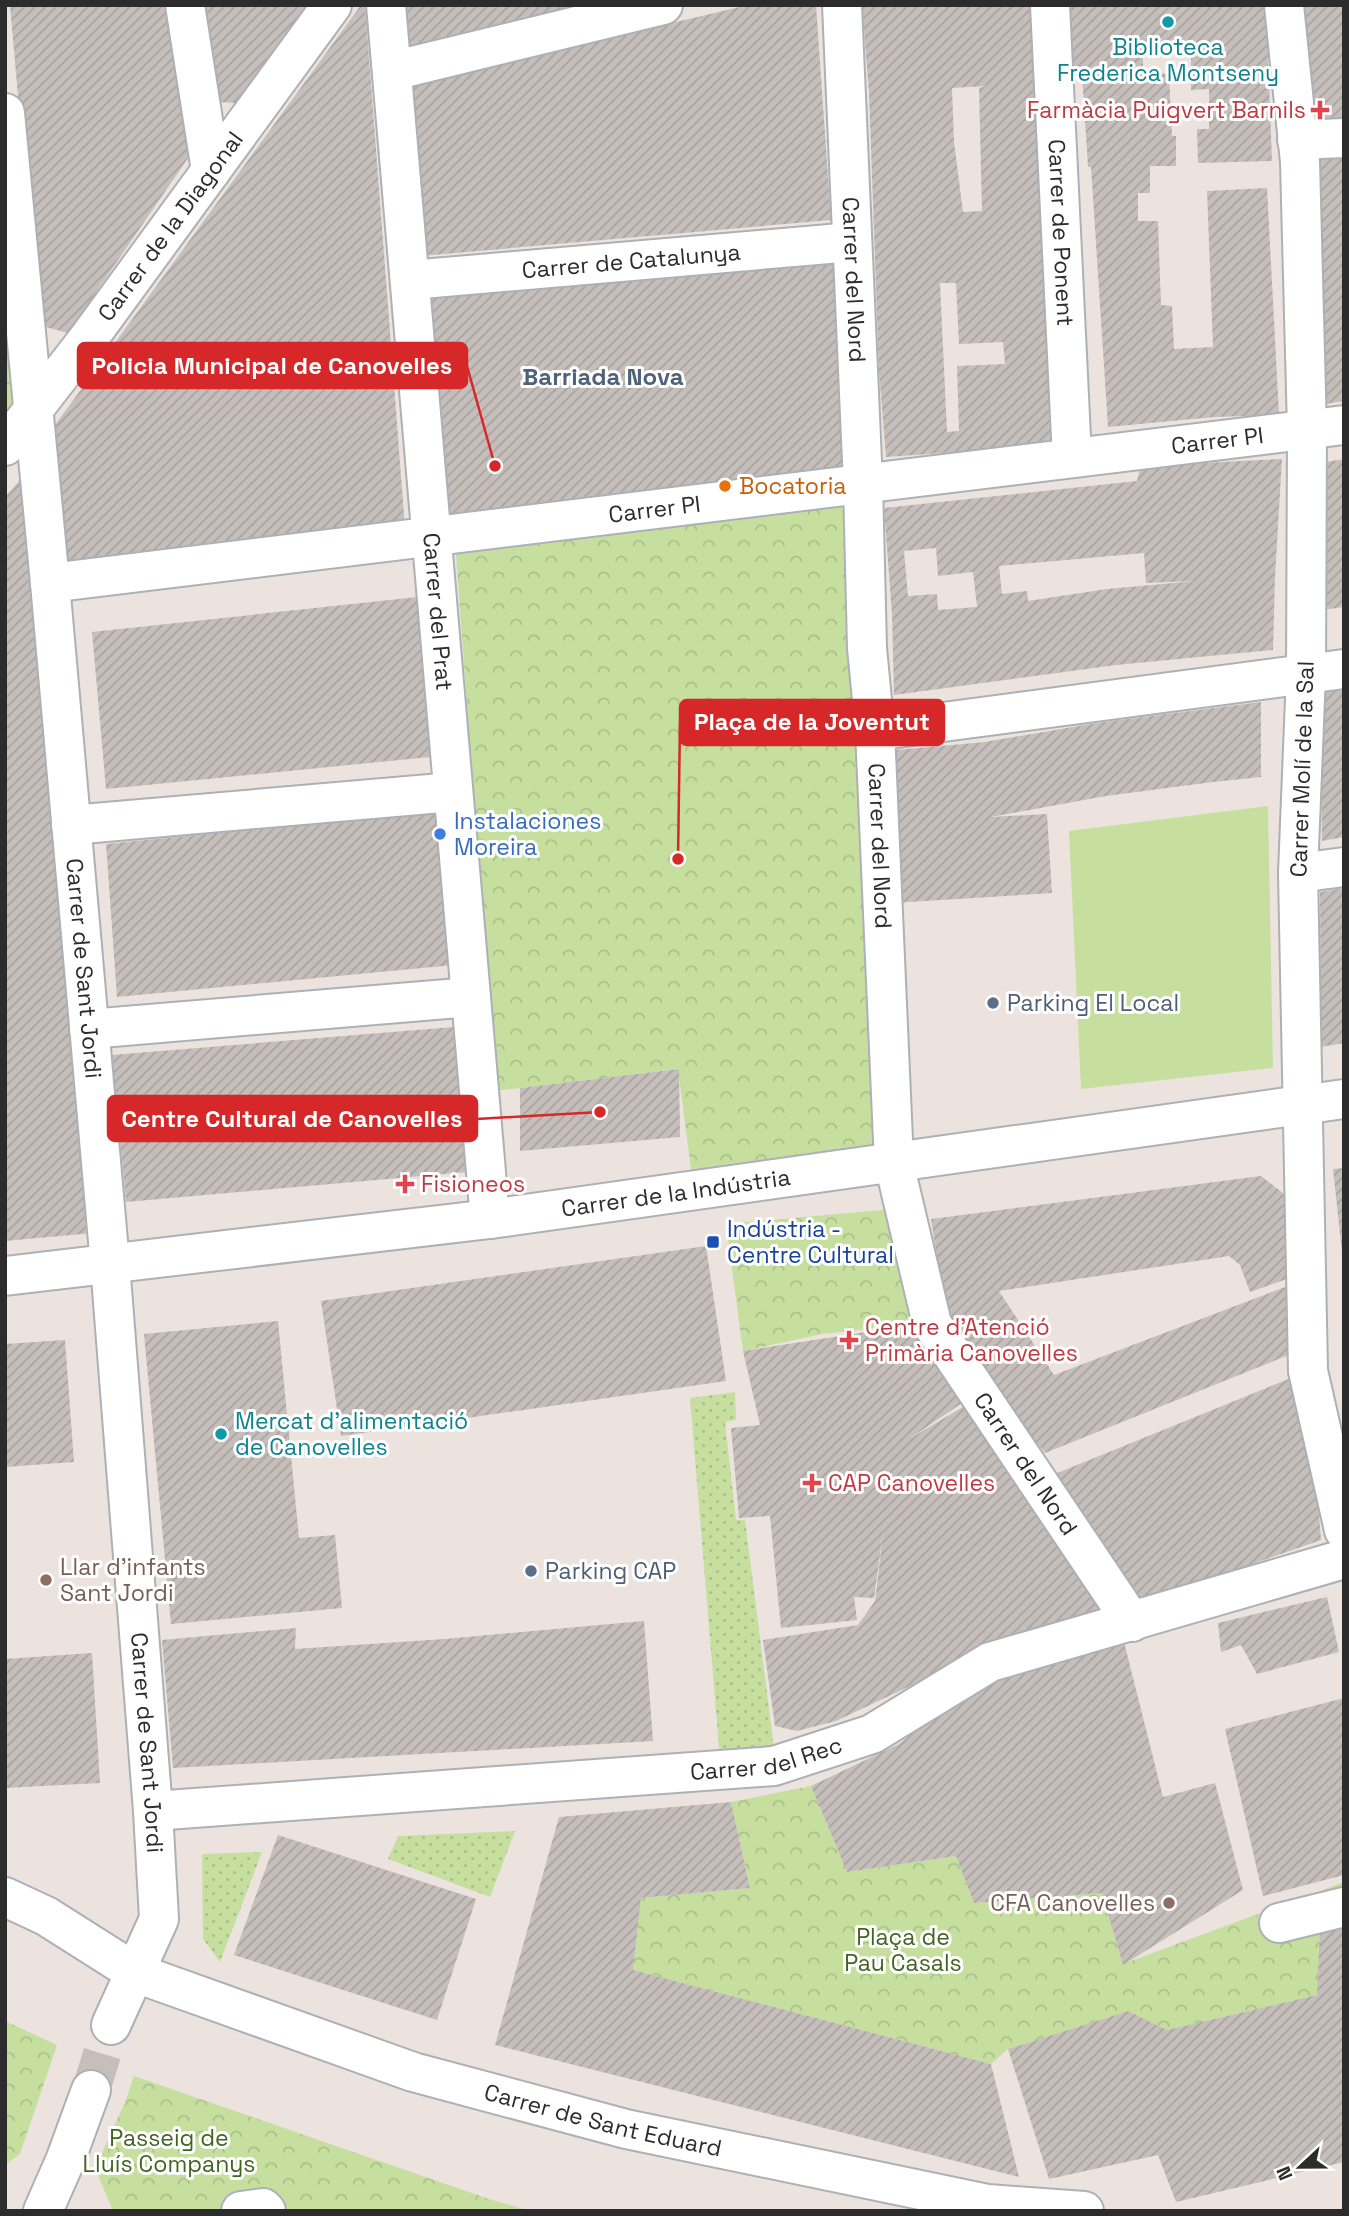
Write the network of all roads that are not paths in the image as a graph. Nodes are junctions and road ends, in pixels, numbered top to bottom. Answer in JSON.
{"nodes":[{"id":1,"x":185,"y":5,"type":"edge"},
{"id":2,"x":332,"y":5,"type":"edge"},
{"id":3,"x":386,"y":5,"type":"edge"},
{"id":4,"x":663,"y":5,"type":"edge"},
{"id":5,"x":842,"y":5,"type":"edge"},
{"id":6,"x":1050,"y":5,"type":"edge"},
{"id":7,"x":1284,"y":5,"type":"edge"},
{"id":8,"x":392,"y":71,"type":"junction"},
{"id":9,"x":5,"y":113,"type":"edge"},
{"id":10,"x":1344,"y":138,"type":"edge"},
{"id":11,"x":1297,"y":141,"type":"junction"},
{"id":12,"x":211,"y":171,"type":"junction"},
{"id":13,"x":852,"y":242,"type":"junction"},
{"id":14,"x":410,"y":280,"type":"junction"},
{"id":15,"x":32,"y":410,"type":"junction"},
{"id":16,"x":1325,"y":428,"type":"edge"},
{"id":17,"x":5,"y":446,"type":"edge"},
{"id":18,"x":1072,"y":458,"type":"junction"},
{"id":19,"x":863,"y":484,"type":"junction"},
{"id":20,"x":431,"y":536,"type":"junction"},
{"id":21,"x":50,"y":583,"type":"junction"},
{"id":22,"x":1344,"y":669,"type":"edge"},
{"id":23,"x":1306,"y":674,"type":"junction"},
{"id":24,"x":874,"y":731,"type":"junction"},
{"id":25,"x":453,"y":792,"type":"junction"},
{"id":26,"x":71,"y":825,"type":"junction"},
{"id":27,"x":1344,"y":867,"type":"edge"},
{"id":28,"x":1298,"y":873,"type":"junction"},
{"id":29,"x":471,"y":997,"type":"junction"},
{"id":30,"x":89,"y":1029,"type":"junction"},
{"id":31,"x":1344,"y":1099,"type":"edge"},
{"id":32,"x":1302,"y":1104,"type":"junction"},
{"id":33,"x":894,"y":1163,"type":"junction"},
{"id":34,"x":490,"y":1220,"type":"junction"},
{"id":35,"x":110,"y":1264,"type":"junction"},
{"id":36,"x":5,"y":1276,"type":"edge"},
{"id":37,"x":1344,"y":1530,"type":"edge"},
{"id":38,"x":1344,"y":1559,"type":"edge"},
{"id":39,"x":1132,"y":1622,"type":"junction"},
{"id":40,"x":153,"y":1811,"type":"junction"},
{"id":41,"x":5,"y":1896,"type":"edge"},
{"id":42,"x":1344,"y":1907,"type":"edge"},
{"id":43,"x":1279,"y":1923,"type":"dead end"},
{"id":44,"x":136,"y":1973,"type":"junction"},
{"id":45,"x":111,"y":2025,"type":"tunnel mouth"},
{"id":46,"x":91,"y":2090,"type":"tunnel mouth"},
{"id":47,"x":43,"y":2211,"type":"edge"},
{"id":48,"x":241,"y":2211,"type":"edge"},
{"id":49,"x":266,"y":2211,"type":"edge"},
{"id":50,"x":1084,"y":2211,"type":"edge"}],
"edges":[{"from":1,"to":12,"type":"street"},
{"from":2,"to":12,"type":"street","name":"Carrer de la Diagonal"},
{"from":3,"to":8,"type":"street","name":"Carrer del Prat"},
{"from":4,"to":8,"type":"street"},
{"from":5,"to":13,"type":"street","name":"Carrer del Nord"},
{"from":6,"to":18,"type":"street","name":"Carrer de Ponent"},
{"from":7,"to":11,"type":"street","name":"Carrer Molí de la Sal"},
{"from":8,"to":14,"type":"street","name":"Carrer del Prat"},
{"from":9,"to":15,"type":"street","name":"Carrer de Sant Jordi"},
{"from":10,"to":11,"type":"street"},
{"from":11,"to":16,"type":"street","name":"Carrer Molí de la Sal"},
{"from":12,"to":15,"type":"street","name":"Carrer de la Diagonal"},
{"from":13,"to":14,"type":"street","name":"Carrer de Catalunya"},
{"from":13,"to":19,"type":"street","name":"Carrer del Nord"},
{"from":14,"to":20,"type":"street","name":"Carrer del Prat"},
{"from":15,"to":17,"type":"street","name":"Carrer de la Diagonal"},
{"from":15,"to":21,"type":"street","name":"Carrer de Sant Jordi"},
{"from":16,"to":18,"type":"street","name":"Carrer PI"},
{"from":16,"to":23,"type":"street","name":"Carrer Molí de la Sal"},
{"from":18,"to":19,"type":"street","name":"Carrer PI"},
{"from":19,"to":20,"type":"street","name":"Carrer PI"},
{"from":19,"to":24,"type":"street","name":"Carrer del Nord"},
{"from":20,"to":21,"type":"street","name":"Carrer PI"},
{"from":20,"to":25,"type":"street","name":"Carrer del Prat"},
{"from":21,"to":26,"type":"street","name":"Carrer de Sant Jordi"},
{"from":22,"to":23,"type":"street"},
{"from":23,"to":24,"type":"street"},
{"from":23,"to":28,"type":"street","name":"Carrer Molí de la Sal"},
{"from":24,"to":33,"type":"street","name":"Carrer del Nord"},
{"from":25,"to":26,"type":"street"},
{"from":25,"to":29,"type":"street","name":"Carrer del Prat"},
{"from":26,"to":30,"type":"street","name":"Carrer de Sant Jordi"},
{"from":27,"to":28,"type":"street"},
{"from":28,"to":32,"type":"street","name":"Carrer Molí de la Sal"},
{"from":29,"to":30,"type":"street"},
{"from":29,"to":34,"type":"street","name":"Carrer del Prat"},
{"from":30,"to":35,"type":"street","name":"Carrer de Sant Jordi"},
{"from":31,"to":32,"type":"street","name":"Carrer de la Indústria"},
{"from":32,"to":33,"type":"street","name":"Carrer de la Indústria"},
{"from":32,"to":37,"type":"street","name":"Carrer Molí de la Sal"},
{"from":33,"to":34,"type":"street","name":"Carrer de la Indústria"},
{"from":33,"to":39,"type":"street","name":"Carrer del Nord"},
{"from":34,"to":35,"type":"street","name":"Carrer de la Indústria"},
{"from":35,"to":36,"type":"street","name":"Carrer de la Indústria"},
{"from":35,"to":40,"type":"street","name":"Carrer de Sant Jordi"},
{"from":38,"to":39,"type":"street","name":"Carrer del Rec"},
{"from":39,"to":40,"type":"street","name":"Carrer del Rec"},
{"from":40,"to":44,"type":"street","name":"Carrer de Sant Jordi"},
{"from":41,"to":44,"type":"street","name":"Carrer de Sant Eduard"},
{"from":42,"to":43,"type":"street"},
{"from":44,"to":45,"type":"street","name":"Carrer de Sant Jordi"},
{"from":44,"to":50,"type":"street","name":"Carrer de Sant Eduard"},
{"from":46,"to":47,"type":"street"},
{"from":48,"to":49,"type":"street"}]}
